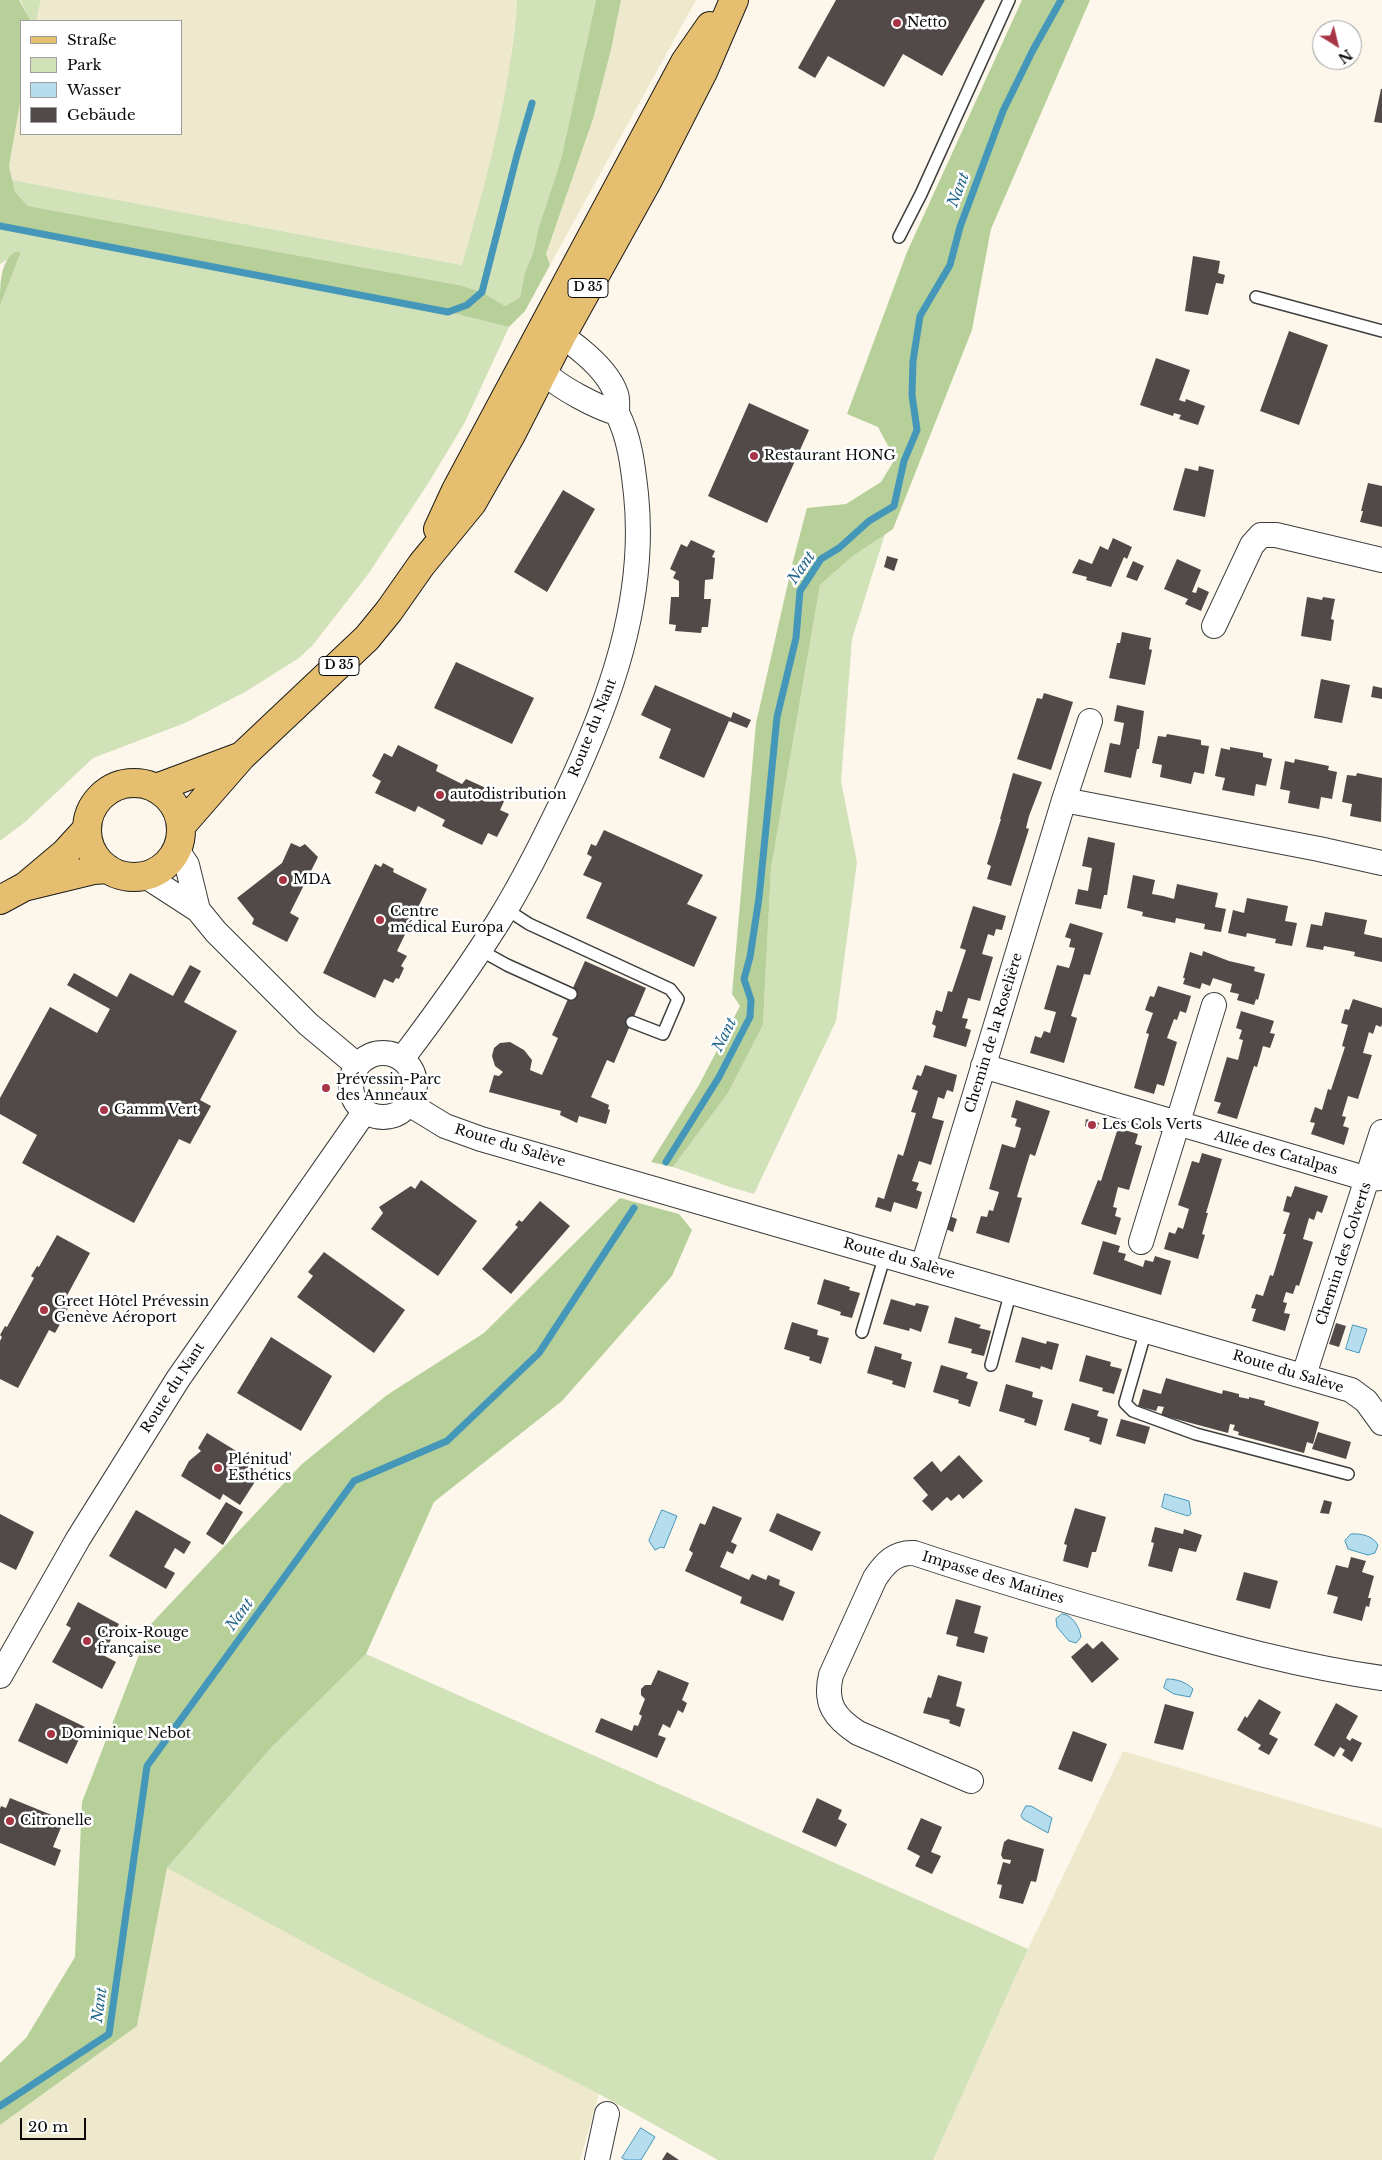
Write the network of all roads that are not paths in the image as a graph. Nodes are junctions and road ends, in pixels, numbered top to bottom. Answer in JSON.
{"nodes":[{"id":1,"x":727,"y":0,"type":"edge"},
{"id":2,"x":734,"y":0,"type":"edge"},
{"id":3,"x":1009,"y":0,"type":"edge"},
{"id":4,"x":899,"y":237,"type":"dead end"},
{"id":5,"x":1256,"y":297,"type":"dead end"},
{"id":6,"x":554,"y":330,"type":"junction"},
{"id":7,"x":1382,"y":331,"type":"edge"},
{"id":8,"x":537,"y":363,"type":"junction"},
{"id":9,"x":617,"y":414,"type":"junction"},
{"id":10,"x":1382,"y":560,"type":"edge"},
{"id":11,"x":1214,"y":626,"type":"dead end"},
{"id":12,"x":1090,"y":721,"type":"dead end"},
{"id":13,"x":242,"y":756,"type":"junction"},
{"id":14,"x":156,"y":788,"type":"junction"},
{"id":15,"x":1064,"y":800,"type":"junction"},
{"id":16,"x":87,"y":829,"type":"junction"},
{"id":17,"x":179,"y":838,"type":"junction"},
{"id":18,"x":1382,"y":863,"type":"edge"},
{"id":19,"x":108,"y":869,"type":"junction"},
{"id":20,"x":144,"y":875,"type":"junction"},
{"id":21,"x":24,"y":887,"type":"junction"},
{"id":22,"x":0,"y":900,"type":"edge"},
{"id":23,"x":506,"y":909,"type":"junction"},
{"id":24,"x":198,"y":910,"type":"junction"},
{"id":25,"x":480,"y":950,"type":"junction"},
{"id":26,"x":571,"y":994,"type":"dead end"},
{"id":27,"x":1214,"y":1005,"type":"dead end"},
{"id":28,"x":632,"y":1022,"type":"dead end"},
{"id":29,"x":402,"y":1059,"type":"junction"},
{"id":30,"x":357,"y":1065,"type":"junction"},
{"id":31,"x":983,"y":1066,"type":"junction"},
{"id":32,"x":409,"y":1104,"type":"junction"},
{"id":33,"x":365,"y":1111,"type":"junction"},
{"id":34,"x":1177,"y":1124,"type":"junction"},
{"id":35,"x":1382,"y":1132,"type":"edge"},
{"id":36,"x":1375,"y":1179,"type":"edge"},
{"id":37,"x":1140,"y":1242,"type":"dead end"},
{"id":38,"x":885,"y":1255,"type":"junction"},
{"id":39,"x":923,"y":1266,"type":"junction"},
{"id":40,"x":1011,"y":1291,"type":"junction"},
{"id":41,"x":1146,"y":1330,"type":"junction"},
{"id":42,"x":862,"y":1332,"type":"dead end"},
{"id":43,"x":991,"y":1365,"type":"dead end"},
{"id":44,"x":1304,"y":1375,"type":"junction"},
{"id":45,"x":1382,"y":1423,"type":"edge"},
{"id":46,"x":1348,"y":1474,"type":"dead end"},
{"id":47,"x":0,"y":1676,"type":"edge"},
{"id":48,"x":1382,"y":1678,"type":"edge"},
{"id":49,"x":971,"y":1781,"type":"dead end"},
{"id":50,"x":607,"y":2114,"type":"dead end"},
{"id":51,"x":597,"y":2160,"type":"edge"}],
"edges":[{"from":1,"to":6,"type":"main road","number":"D 35"},
{"from":2,"to":6,"type":"main road","number":"D 35"},
{"from":3,"to":4,"type":"lane"},
{"from":5,"to":7,"type":"lane"},
{"from":6,"to":8,"type":"main road","number":"D 35"},
{"from":6,"to":9,"type":"street","name":"Route du Nant"},
{"from":8,"to":9,"type":"street"},
{"from":8,"to":13,"type":"main road","number":"D 35"},
{"from":9,"to":23,"type":"street","name":"Route du Nant"},
{"from":10,"to":11,"type":"street"},
{"from":12,"to":15,"type":"street","name":"Chemin de la Roselière"},
{"from":13,"to":14,"type":"main road","number":"D 35"},
{"from":13,"to":17,"type":"main road","number":"D 35"},
{"from":14,"to":16,"type":"main road"},
{"from":14,"to":17,"type":"main road"},
{"from":15,"to":18,"type":"street"},
{"from":15,"to":31,"type":"street","name":"Chemin de la Roselière"},
{"from":16,"to":19,"type":"main road"},
{"from":16,"to":21,"type":"main road"},
{"from":17,"to":20,"type":"main road"},
{"from":17,"to":24,"type":"street"},
{"from":19,"to":20,"type":"main road"},
{"from":19,"to":21,"type":"main road"},
{"from":20,"to":24,"type":"street"},
{"from":21,"to":22,"type":"main road"},
{"from":23,"to":25,"type":"street","name":"Route du Nant"},
{"from":23,"to":28,"type":"lane"},
{"from":24,"to":30,"type":"street"},
{"from":25,"to":26,"type":"lane"},
{"from":25,"to":29,"type":"street","name":"Route du Nant"},
{"from":27,"to":34,"type":"street"},
{"from":29,"to":30,"type":"street"},
{"from":29,"to":32,"type":"street"},
{"from":30,"to":33,"type":"street"},
{"from":31,"to":34,"type":"street","name":"Allée des Catalpas"},
{"from":31,"to":39,"type":"street","name":"Chemin de la Roselière"},
{"from":32,"to":33,"type":"street"},
{"from":32,"to":38,"type":"street","name":"Route du Salève"},
{"from":33,"to":47,"type":"street","name":"Route du Nant"},
{"from":34,"to":36,"type":"street","name":"Allée des Catalpas"},
{"from":34,"to":37,"type":"street"},
{"from":35,"to":36,"type":"street","name":"Chemin des Colverts"},
{"from":36,"to":44,"type":"street","name":"Chemin des Colverts"},
{"from":38,"to":39,"type":"street","name":"Route du Salève"},
{"from":38,"to":42,"type":"lane"},
{"from":39,"to":40,"type":"street","name":"Route du Salève"},
{"from":40,"to":41,"type":"street","name":"Route du Salève"},
{"from":40,"to":43,"type":"lane"},
{"from":41,"to":44,"type":"street","name":"Route du Salève"},
{"from":41,"to":46,"type":"lane"},
{"from":44,"to":45,"type":"street","name":"Route du Salève"},
{"from":48,"to":49,"type":"street","name":"Impasse des Matines"},
{"from":50,"to":51,"type":"street"}]}
